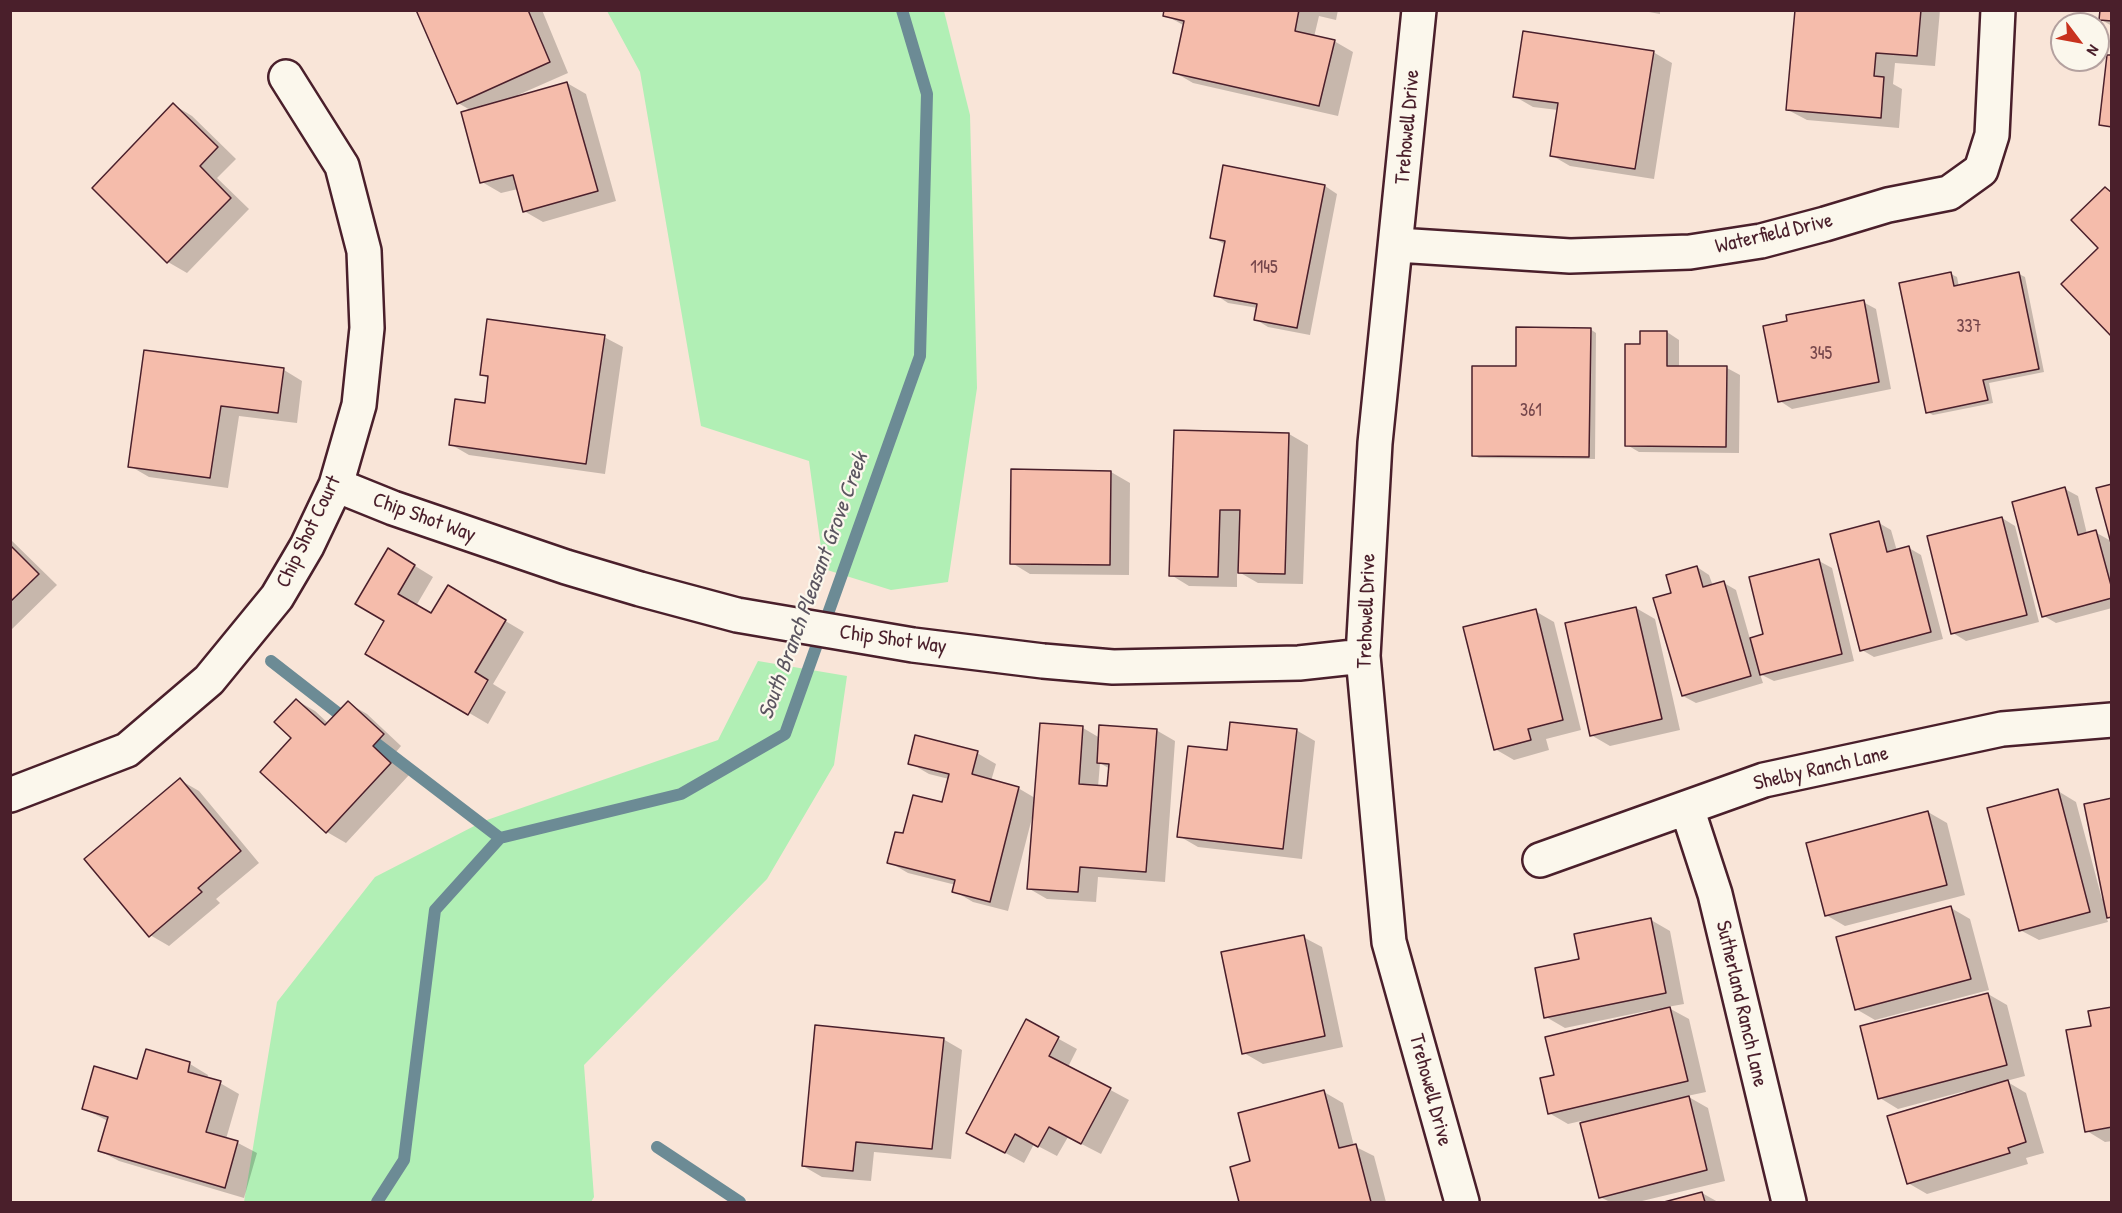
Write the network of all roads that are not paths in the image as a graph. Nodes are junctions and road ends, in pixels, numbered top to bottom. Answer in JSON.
{"nodes":[{"id":1,"x":1419,"y":10,"type":"edge"},
{"id":2,"x":1998,"y":10,"type":"edge"},
{"id":3,"x":286,"y":77,"type":"dead end"},
{"id":4,"x":1396,"y":245,"type":"junction"},
{"id":5,"x":336,"y":485,"type":"junction"},
{"id":6,"x":1363,"y":656,"type":"junction"},
{"id":7,"x":2112,"y":720,"type":"edge"},
{"id":8,"x":10,"y":795,"type":"edge"},
{"id":9,"x":1687,"y":808,"type":"junction"},
{"id":10,"x":1540,"y":860,"type":"dead end"},
{"id":11,"x":1462,"y":1203,"type":"edge"},
{"id":12,"x":1789,"y":1203,"type":"edge"}],
"edges":[{"from":1,"to":4,"type":"street","name":"Trehowell Drive"},
{"from":2,"to":4,"type":"street","name":"Waterfield Drive"},
{"from":3,"to":5,"type":"street","name":"Chip Shot Court"},
{"from":4,"to":6,"type":"street","name":"Trehowell Drive"},
{"from":5,"to":6,"type":"street","name":"Chip Shot Way"},
{"from":5,"to":8,"type":"street","name":"Chip Shot Court"},
{"from":6,"to":11,"type":"street","name":"Trehowell Drive"},
{"from":7,"to":9,"type":"street","name":"Shelby Ranch Lane"},
{"from":9,"to":10,"type":"street","name":"Shelby Ranch Lane"},
{"from":9,"to":12,"type":"street","name":"Sutherland Ranch Lane"}]}
